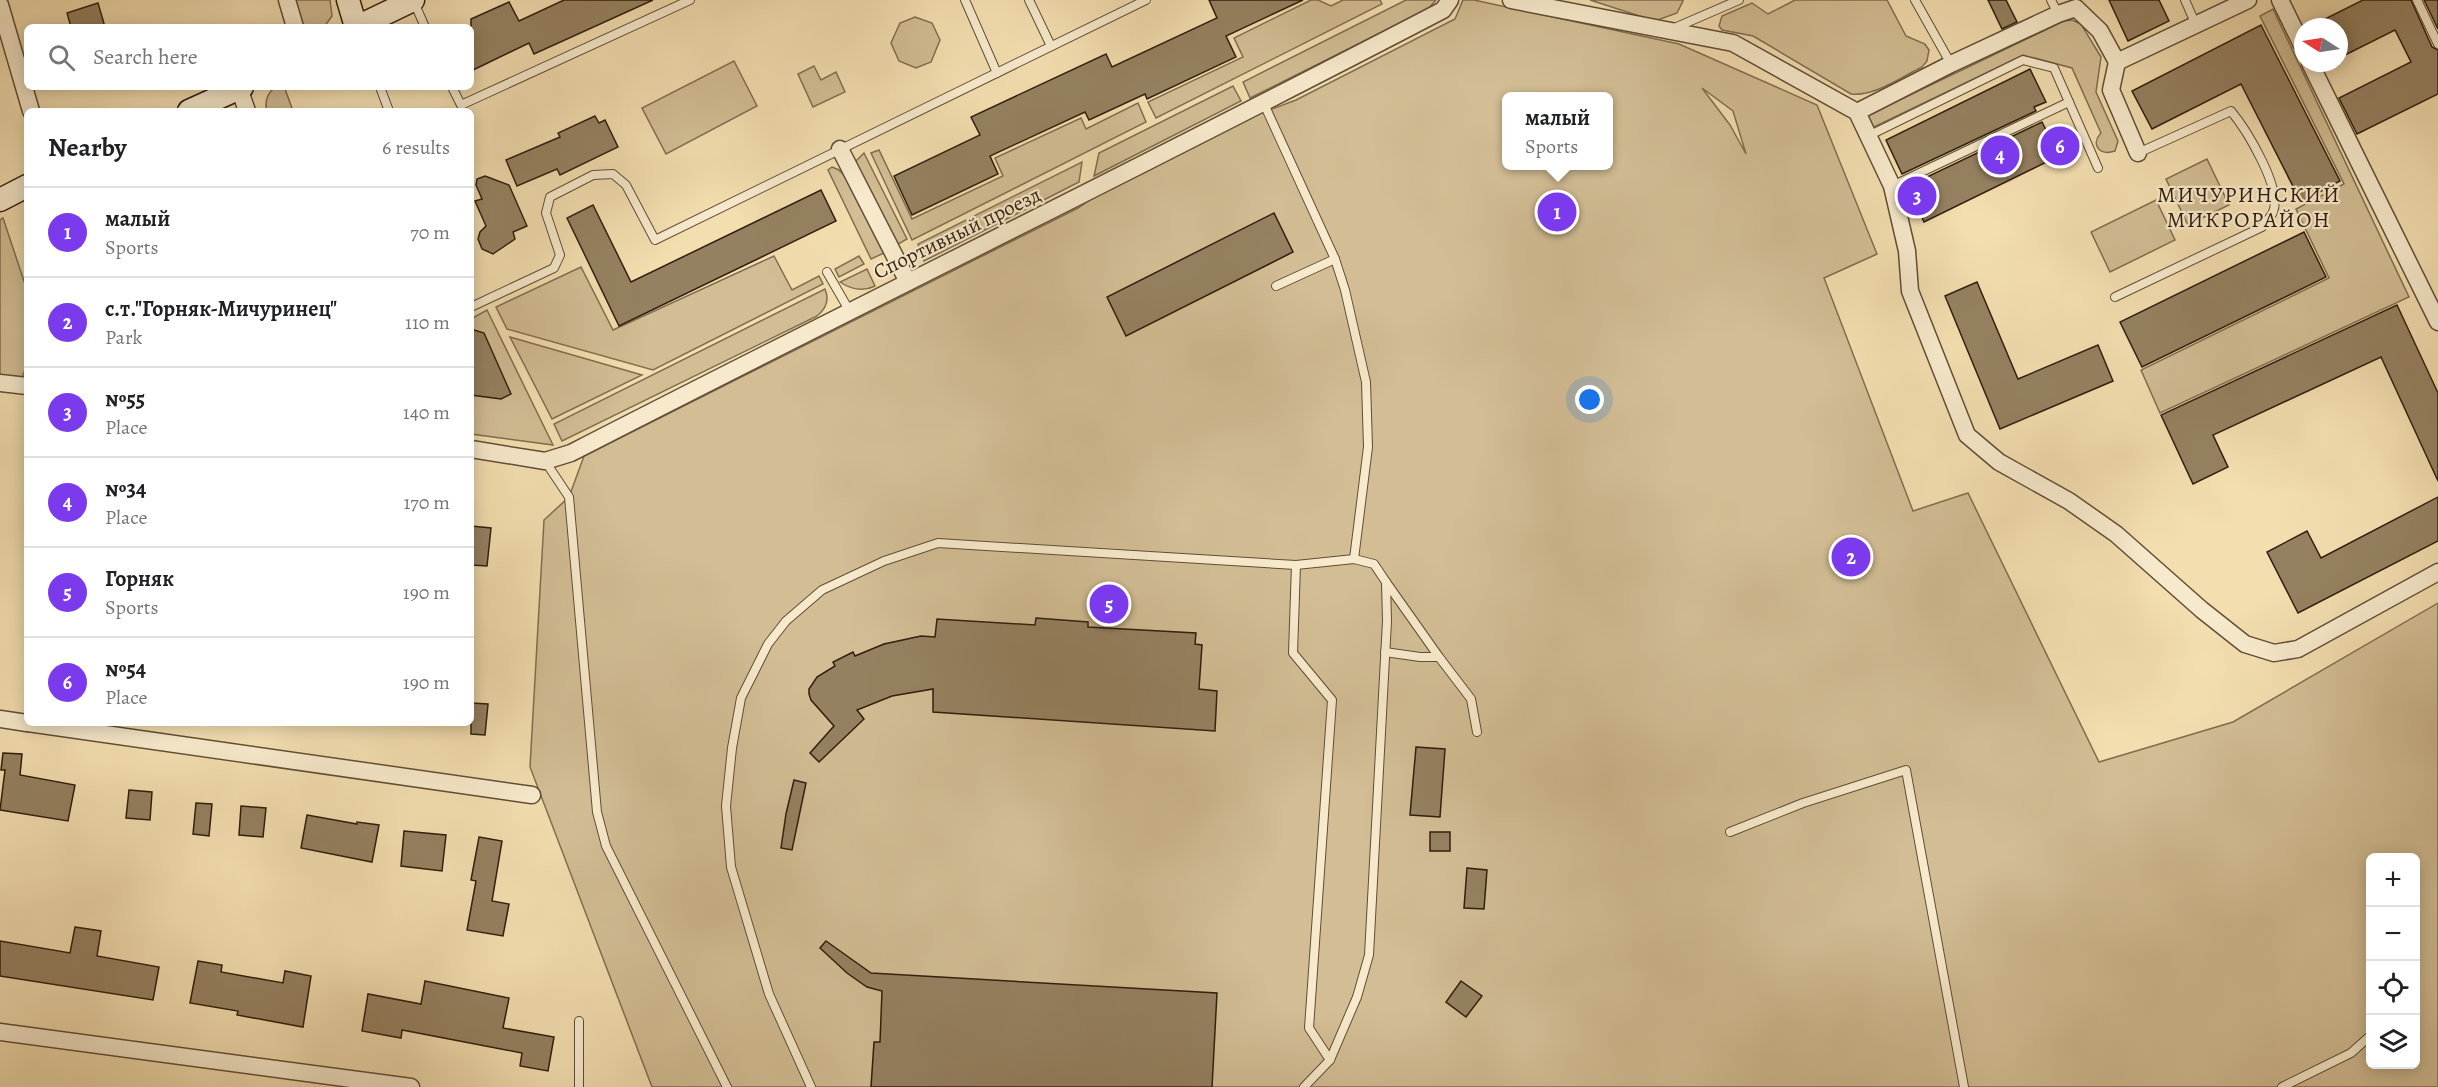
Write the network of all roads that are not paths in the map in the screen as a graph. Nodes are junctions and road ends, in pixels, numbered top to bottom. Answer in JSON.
{"nodes":[{"id":1,"x":287,"y":0,"type":"edge"},
{"id":2,"x":348,"y":0,"type":"edge"},
{"id":3,"x":413,"y":0,"type":"edge"},
{"id":4,"x":690,"y":0,"type":"edge"},
{"id":5,"x":965,"y":0,"type":"edge"},
{"id":6,"x":1029,"y":0,"type":"edge"},
{"id":7,"x":1146,"y":0,"type":"edge"},
{"id":8,"x":1450,"y":0,"type":"edge"},
{"id":9,"x":1511,"y":0,"type":"edge"},
{"id":10,"x":1739,"y":0,"type":"edge"},
{"id":11,"x":1915,"y":0,"type":"edge"},
{"id":12,"x":2185,"y":0,"type":"edge"},
{"id":13,"x":2280,"y":0,"type":"edge"},
{"id":14,"x":2417,"y":0,"type":"edge"},
{"id":15,"x":2245,"y":1,"type":"edge"},
{"id":16,"x":1721,"y":4,"type":"edge"},
{"id":17,"x":0,"y":5,"type":"edge"},
{"id":18,"x":2054,"y":7,"type":"edge"},
{"id":19,"x":294,"y":24,"type":"edge"},
{"id":20,"x":355,"y":24,"type":"edge"},
{"id":21,"x":362,"y":24,"type":"edge"},
{"id":22,"x":424,"y":24,"type":"edge"},
{"id":23,"x":2196,"y":25,"type":"junction"},
{"id":24,"x":1671,"y":29,"type":"junction"},
{"id":25,"x":2294,"y":29,"type":"edge"},
{"id":26,"x":2438,"y":44,"type":"edge"},
{"id":27,"x":1051,"y":46,"type":"junction"},
{"id":28,"x":2117,"y":62,"type":"junction"},
{"id":29,"x":1951,"y":64,"type":"junction"},
{"id":30,"x":2314,"y":72,"type":"edge"},
{"id":31,"x":997,"y":73,"type":"junction"},
{"id":32,"x":24,"y":87,"type":"edge"},
{"id":33,"x":25,"y":90,"type":"edge"},
{"id":34,"x":236,"y":90,"type":"edge"},
{"id":35,"x":241,"y":90,"type":"edge"},
{"id":36,"x":381,"y":90,"type":"edge"},
{"id":37,"x":454,"y":90,"type":"edge"},
{"id":38,"x":2069,"y":102,"type":"junction"},
{"id":39,"x":1264,"y":104,"type":"junction"},
{"id":40,"x":30,"y":108,"type":"edge"},
{"id":41,"x":196,"y":108,"type":"edge"},
{"id":42,"x":246,"y":108,"type":"edge"},
{"id":43,"x":388,"y":108,"type":"edge"},
{"id":44,"x":1857,"y":112,"type":"junction"},
{"id":45,"x":1868,"y":136,"type":"junction"},
{"id":46,"x":840,"y":149,"type":"junction"},
{"id":47,"x":2138,"y":153,"type":"joint"},
{"id":48,"x":2098,"y":168,"type":"dead end"},
{"id":49,"x":1892,"y":186,"type":"junction"},
{"id":50,"x":24,"y":188,"type":"edge"},
{"id":51,"x":0,"y":200,"type":"edge"},
{"id":52,"x":1335,"y":259,"type":"junction"},
{"id":53,"x":827,"y":272,"type":"dead end"},
{"id":54,"x":908,"y":282,"type":"junction"},
{"id":55,"x":1276,"y":286,"type":"dead end"},
{"id":56,"x":2115,"y":297,"type":"dead end"},
{"id":57,"x":474,"y":306,"type":"edge"},
{"id":58,"x":849,"y":310,"type":"junction"},
{"id":59,"x":2438,"y":322,"type":"edge"},
{"id":60,"x":0,"y":382,"type":"edge"},
{"id":61,"x":24,"y":386,"type":"edge"},
{"id":62,"x":474,"y":449,"type":"edge"},
{"id":63,"x":545,"y":461,"type":"junction"},
{"id":64,"x":1354,"y":559,"type":"junction"},
{"id":65,"x":1296,"y":565,"type":"junction"},
{"id":66,"x":2438,"y":572,"type":"edge"},
{"id":67,"x":1386,"y":582,"type":"junction"},
{"id":68,"x":1385,"y":652,"type":"junction"},
{"id":69,"x":1439,"y":657,"type":"junction"},
{"id":70,"x":0,"y":719,"type":"edge"},
{"id":71,"x":24,"y":723,"type":"edge"},
{"id":72,"x":48,"y":726,"type":"edge"},
{"id":73,"x":1477,"y":732,"type":"dead end"},
{"id":74,"x":532,"y":795,"type":"dead end"},
{"id":75,"x":1730,"y":832,"type":"dead end"},
{"id":76,"x":579,"y":1021,"type":"dead end"},
{"id":77,"x":0,"y":1032,"type":"edge"},
{"id":78,"x":2366,"y":1040,"type":"edge"},
{"id":79,"x":1330,"y":1060,"type":"junction"},
{"id":80,"x":411,"y":1087,"type":"edge"},
{"id":81,"x":579,"y":1087,"type":"edge"},
{"id":82,"x":727,"y":1087,"type":"edge"},
{"id":83,"x":812,"y":1087,"type":"edge"},
{"id":84,"x":1304,"y":1087,"type":"edge"},
{"id":85,"x":1964,"y":1087,"type":"edge"},
{"id":86,"x":2282,"y":1087,"type":"edge"}],
"edges":[{"from":1,"to":19,"type":"street"},
{"from":2,"to":20,"type":"main road"},
{"from":3,"to":21,"type":"main road"},
{"from":3,"to":22,"type":"lane"},
{"from":4,"to":37,"type":"lane"},
{"from":5,"to":31,"type":"lane"},
{"from":6,"to":27,"type":"lane"},
{"from":7,"to":27,"type":"lane"},
{"from":8,"to":39,"type":"street","name":"Спортивный проезд"},
{"from":9,"to":24,"type":"street"},
{"from":10,"to":16,"type":"lane"},
{"from":11,"to":29,"type":"lane"},
{"from":12,"to":23,"type":"lane"},
{"from":13,"to":25,"type":"street"},
{"from":14,"to":26,"type":"lane"},
{"from":15,"to":23,"type":"street"},
{"from":16,"to":24,"type":"lane"},
{"from":17,"to":32,"type":"street"},
{"from":18,"to":28,"type":"street"},
{"from":18,"to":29,"type":"street"},
{"from":23,"to":28,"type":"street"},
{"from":24,"to":44,"type":"street"},
{"from":27,"to":31,"type":"lane"},
{"from":28,"to":47,"type":"street"},
{"from":29,"to":44,"type":"street"},
{"from":30,"to":59,"type":"street"},
{"from":31,"to":46,"type":"lane"},
{"from":33,"to":40,"type":"street"},
{"from":34,"to":41,"type":"main road"},
{"from":35,"to":42,"type":"street"},
{"from":36,"to":43,"type":"lane"},
{"from":38,"to":45,"type":"lane"},
{"from":38,"to":48,"type":"lane"},
{"from":38,"to":49,"type":"lane"},
{"from":39,"to":52,"type":"lane"},
{"from":39,"to":54,"type":"street","name":"Спортивный проезд"},
{"from":44,"to":45,"type":"street"},
{"from":45,"to":49,"type":"street"},
{"from":46,"to":54,"type":"street"},
{"from":46,"to":57,"type":"lane"},
{"from":47,"to":56,"type":"lane"},
{"from":49,"to":66,"type":"street"},
{"from":50,"to":51,"type":"main road"},
{"from":52,"to":55,"type":"lane"},
{"from":52,"to":64,"type":"lane"},
{"from":53,"to":58,"type":"lane"},
{"from":54,"to":58,"type":"street","name":"Спортивный проезд"},
{"from":58,"to":63,"type":"street","name":"Спортивный проезд"},
{"from":60,"to":61,"type":"street"},
{"from":62,"to":63,"type":"street","name":"Спортивный проезд"},
{"from":63,"to":82,"type":"lane"},
{"from":64,"to":65,"type":"lane"},
{"from":64,"to":67,"type":"lane"},
{"from":65,"to":79,"type":"lane"},
{"from":65,"to":83,"type":"lane"},
{"from":67,"to":68,"type":"lane"},
{"from":67,"to":69,"type":"lane"},
{"from":68,"to":69,"type":"lane"},
{"from":68,"to":79,"type":"lane"},
{"from":69,"to":73,"type":"lane"},
{"from":70,"to":71,"type":"street"},
{"from":72,"to":74,"type":"street"},
{"from":75,"to":85,"type":"lane"},
{"from":76,"to":81,"type":"lane"},
{"from":77,"to":80,"type":"street"},
{"from":78,"to":86,"type":"lane"},
{"from":79,"to":84,"type":"lane"}]}
